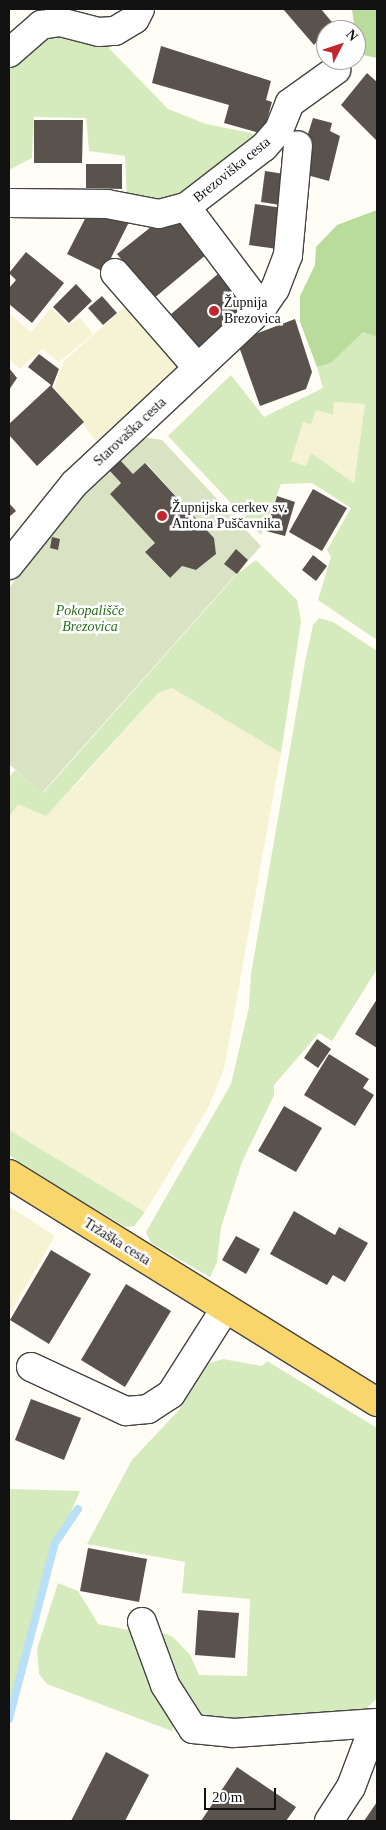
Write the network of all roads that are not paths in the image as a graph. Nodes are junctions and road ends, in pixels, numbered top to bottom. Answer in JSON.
{"nodes":[{"id":1,"x":140,"y":9,"type":"edge"},
{"id":2,"x":33,"y":17,"type":"edge"},
{"id":3,"x":9,"y":53,"type":"edge"},
{"id":4,"x":336,"y":70,"type":"dead end"},
{"id":5,"x":298,"y":144,"type":"dead end"},
{"id":6,"x":9,"y":204,"type":"edge"},
{"id":7,"x":186,"y":206,"type":"junction"},
{"id":8,"x":115,"y":273,"type":"dead end"},
{"id":9,"x":262,"y":308,"type":"junction"},
{"id":10,"x":198,"y":368,"type":"junction"},
{"id":11,"x":9,"y":565,"type":"edge"},
{"id":12,"x":9,"y":1174,"type":"edge"},
{"id":13,"x":225,"y":1309,"type":"junction"},
{"id":14,"x":31,"y":1367,"type":"dead end"},
{"id":15,"x":377,"y":1402,"type":"edge"},
{"id":16,"x":142,"y":1622,"type":"dead end"},
{"id":17,"x":376,"y":1725,"type":"edge"},
{"id":18,"x":329,"y":1821,"type":"edge"}],
"edges":[{"from":1,"to":2,"type":"street"},
{"from":2,"to":3,"type":"street"},
{"from":4,"to":7,"type":"street","name":"Brezoviška cesta"},
{"from":5,"to":9,"type":"street","name":"Starovaška cesta"},
{"from":6,"to":7,"type":"street","name":"Brezoviška cesta"},
{"from":7,"to":9,"type":"street"},
{"from":8,"to":10,"type":"street"},
{"from":9,"to":10,"type":"street","name":"Starovaška cesta"},
{"from":10,"to":11,"type":"street","name":"Starovaška cesta"},
{"from":12,"to":13,"type":"main road","name":"Tržaška cesta"},
{"from":13,"to":14,"type":"street"},
{"from":13,"to":15,"type":"main road","name":"Tržaška cesta"},
{"from":16,"to":17,"type":"street"},
{"from":17,"to":18,"type":"street"}]}
